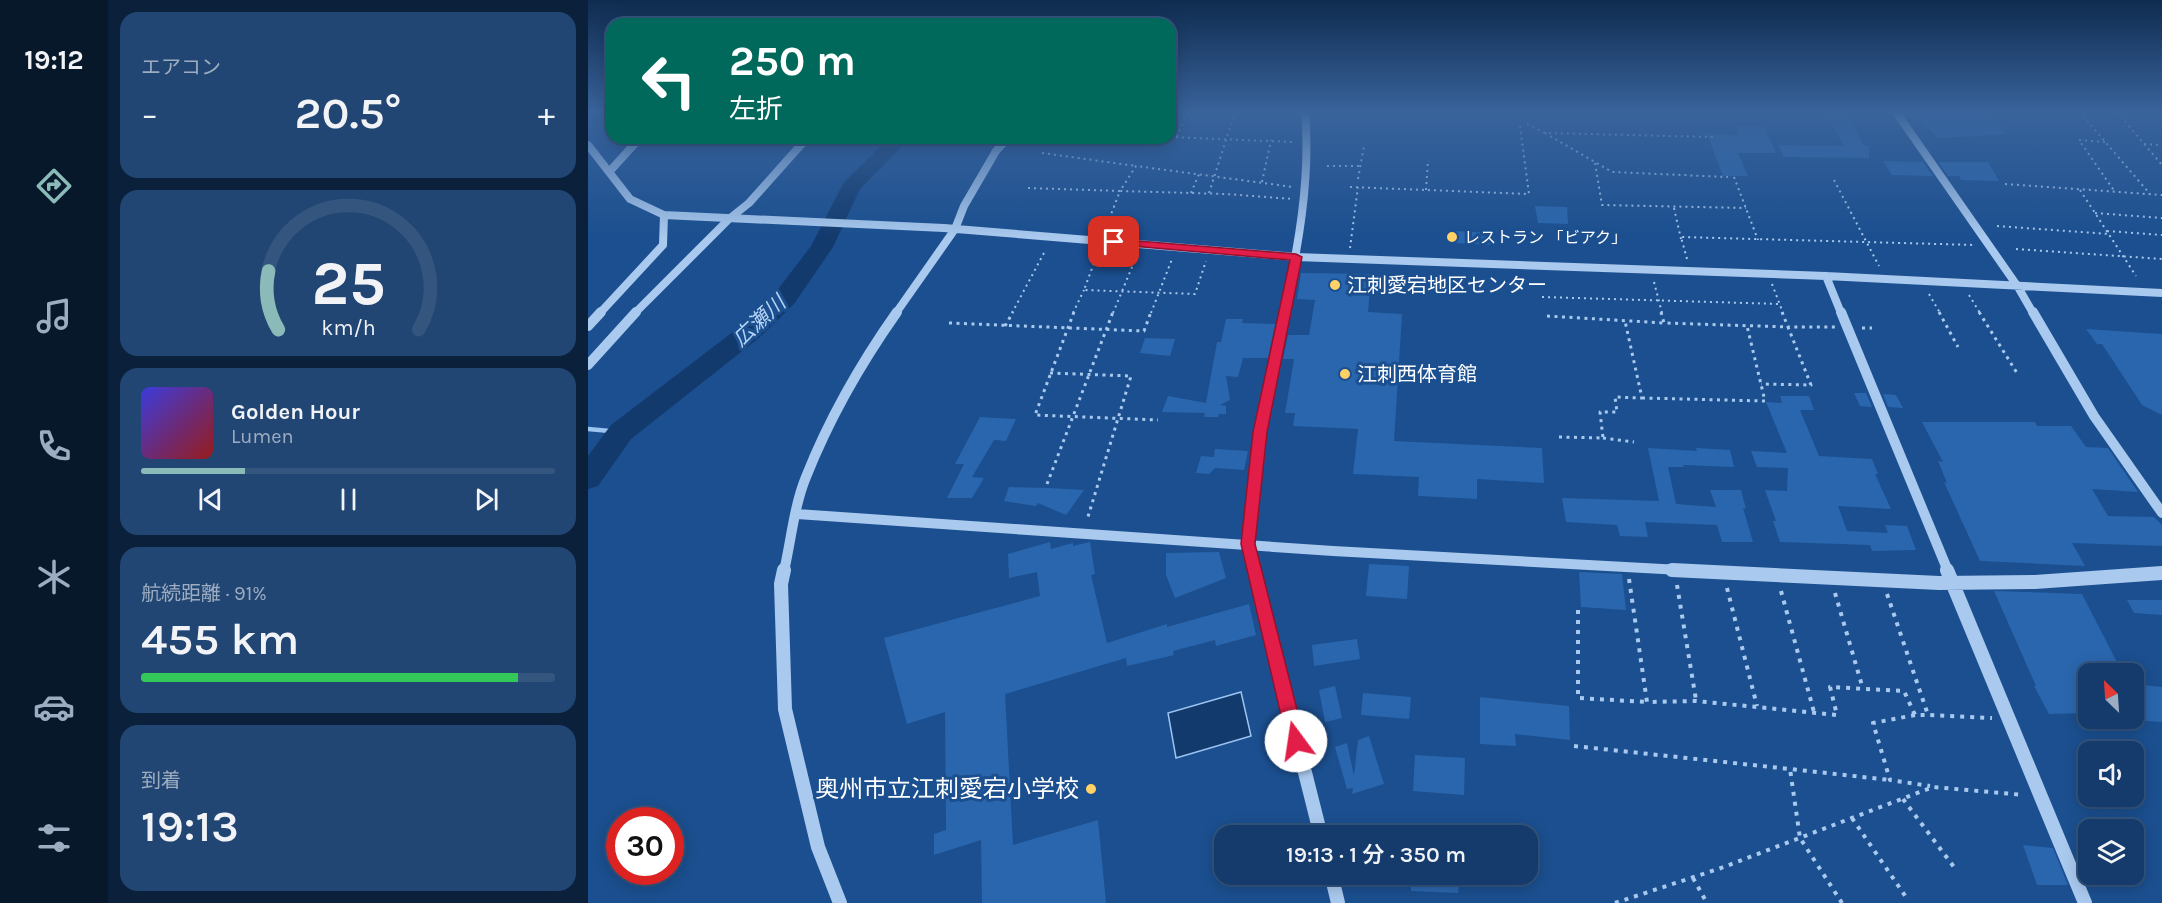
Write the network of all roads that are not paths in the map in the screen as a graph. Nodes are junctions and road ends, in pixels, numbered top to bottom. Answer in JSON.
{"nodes":[{"id":1,"x":595,"y":154,"type":"edge"},
{"id":2,"x":625,"y":154,"type":"edge"},
{"id":3,"x":793,"y":154,"type":"edge"},
{"id":4,"x":994,"y":154,"type":"edge"},
{"id":5,"x":1307,"y":154,"type":"edge"},
{"id":6,"x":1925,"y":154,"type":"edge"},
{"id":7,"x":609,"y":172,"type":"junction"},
{"id":8,"x":664,"y":215,"type":"junction"},
{"id":9,"x":731,"y":219,"type":"junction"},
{"id":10,"x":950,"y":229,"type":"junction"},
{"id":11,"x":1296,"y":257,"type":"junction"},
{"id":12,"x":1826,"y":276,"type":"junction"},
{"id":13,"x":2018,"y":287,"type":"junction"},
{"id":14,"x":2162,"y":293,"type":"edge"},
{"id":15,"x":588,"y":326,"type":"edge"},
{"id":16,"x":588,"y":365,"type":"edge"},
{"id":17,"x":2162,"y":513,"type":"edge"},
{"id":18,"x":797,"y":514,"type":"junction"},
{"id":19,"x":1248,"y":544,"type":"junction"},
{"id":20,"x":2162,"y":573,"type":"edge"},
{"id":21,"x":1953,"y":584,"type":"junction"},
{"id":22,"x":1318,"y":825,"type":"edge"},
{"id":23,"x":1334,"y":885,"type":"edge"},
{"id":24,"x":840,"y":903,"type":"edge"},
{"id":25,"x":1338,"y":903,"type":"edge"},
{"id":26,"x":2085,"y":903,"type":"edge"}],
"edges":[{"from":1,"to":7,"type":"street"},
{"from":2,"to":7,"type":"street"},
{"from":3,"to":9,"type":"street"},
{"from":4,"to":10,"type":"street"},
{"from":5,"to":11,"type":"street"},
{"from":6,"to":13,"type":"street"},
{"from":7,"to":8,"type":"street"},
{"from":8,"to":9,"type":"street"},
{"from":8,"to":15,"type":"street"},
{"from":9,"to":10,"type":"street"},
{"from":9,"to":16,"type":"street"},
{"from":10,"to":11,"type":"street"},
{"from":10,"to":18,"type":"street"},
{"from":11,"to":12,"type":"street"},
{"from":11,"to":19,"type":"street"},
{"from":12,"to":13,"type":"street"},
{"from":12,"to":21,"type":"street"},
{"from":13,"to":14,"type":"street"},
{"from":13,"to":17,"type":"street"},
{"from":18,"to":19,"type":"street"},
{"from":18,"to":24,"type":"street"},
{"from":19,"to":21,"type":"street"},
{"from":19,"to":22,"type":"street"},
{"from":20,"to":21,"type":"street"},
{"from":21,"to":26,"type":"street"},
{"from":23,"to":25,"type":"street"}]}
